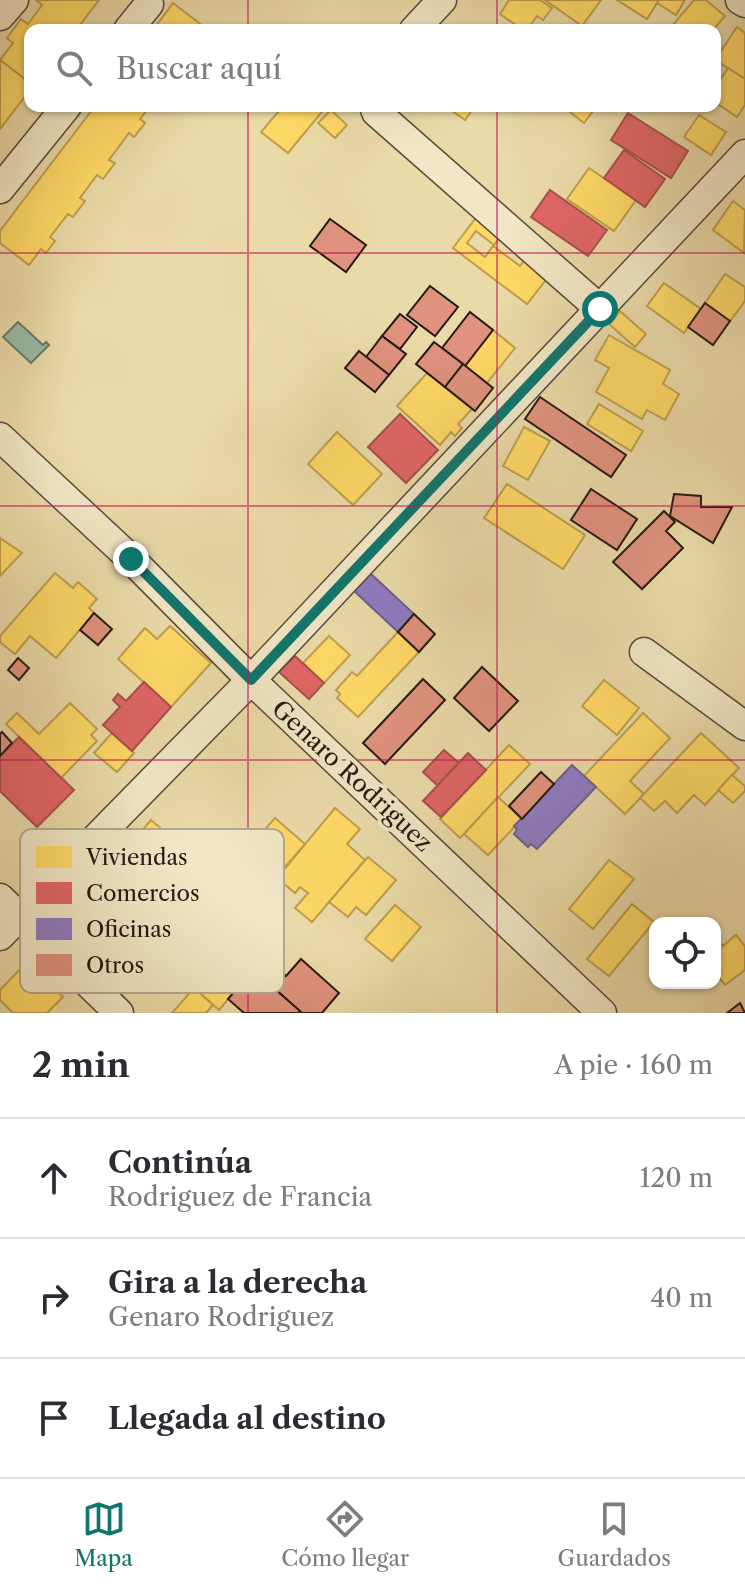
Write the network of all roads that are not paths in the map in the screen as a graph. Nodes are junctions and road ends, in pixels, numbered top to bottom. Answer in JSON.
{"nodes":[{"id":1,"x":442,"y":0,"type":"edge"},
{"id":2,"x":149,"y":4,"type":"dead end"},
{"id":3,"x":133,"y":24,"type":"edge"},
{"id":4,"x":420,"y":24,"type":"edge"},
{"id":5,"x":62,"y":112,"type":"edge"},
{"id":6,"x":376,"y":112,"type":"edge"},
{"id":7,"x":745,"y":154,"type":"edge"},
{"id":8,"x":0,"y":189,"type":"edge"},
{"id":9,"x":600,"y":309,"type":"junction"},
{"id":10,"x":0,"y":437,"type":"edge"},
{"id":11,"x":644,"y":652,"type":"dead end"},
{"id":12,"x":251,"y":680,"type":"junction"},
{"id":13,"x":745,"y":726,"type":"edge"},
{"id":14,"x":96,"y":829,"type":"edge"},
{"id":15,"x":96,"y":993,"type":"edge"},
{"id":16,"x":119,"y":1013,"type":"edge"},
{"id":17,"x":602,"y":1013,"type":"edge"}],
"edges":[{"from":1,"to":4,"type":"street"},
{"from":2,"to":3,"type":"street"},
{"from":5,"to":8,"type":"street"},
{"from":6,"to":9,"type":"street"},
{"from":7,"to":9,"type":"street"},
{"from":9,"to":12,"type":"street"},
{"from":10,"to":12,"type":"street","name":"Genaro Rodriguez"},
{"from":11,"to":13,"type":"street"},
{"from":12,"to":14,"type":"street"},
{"from":12,"to":17,"type":"street","name":"Genaro Rodriguez"},
{"from":15,"to":16,"type":"street"}]}
